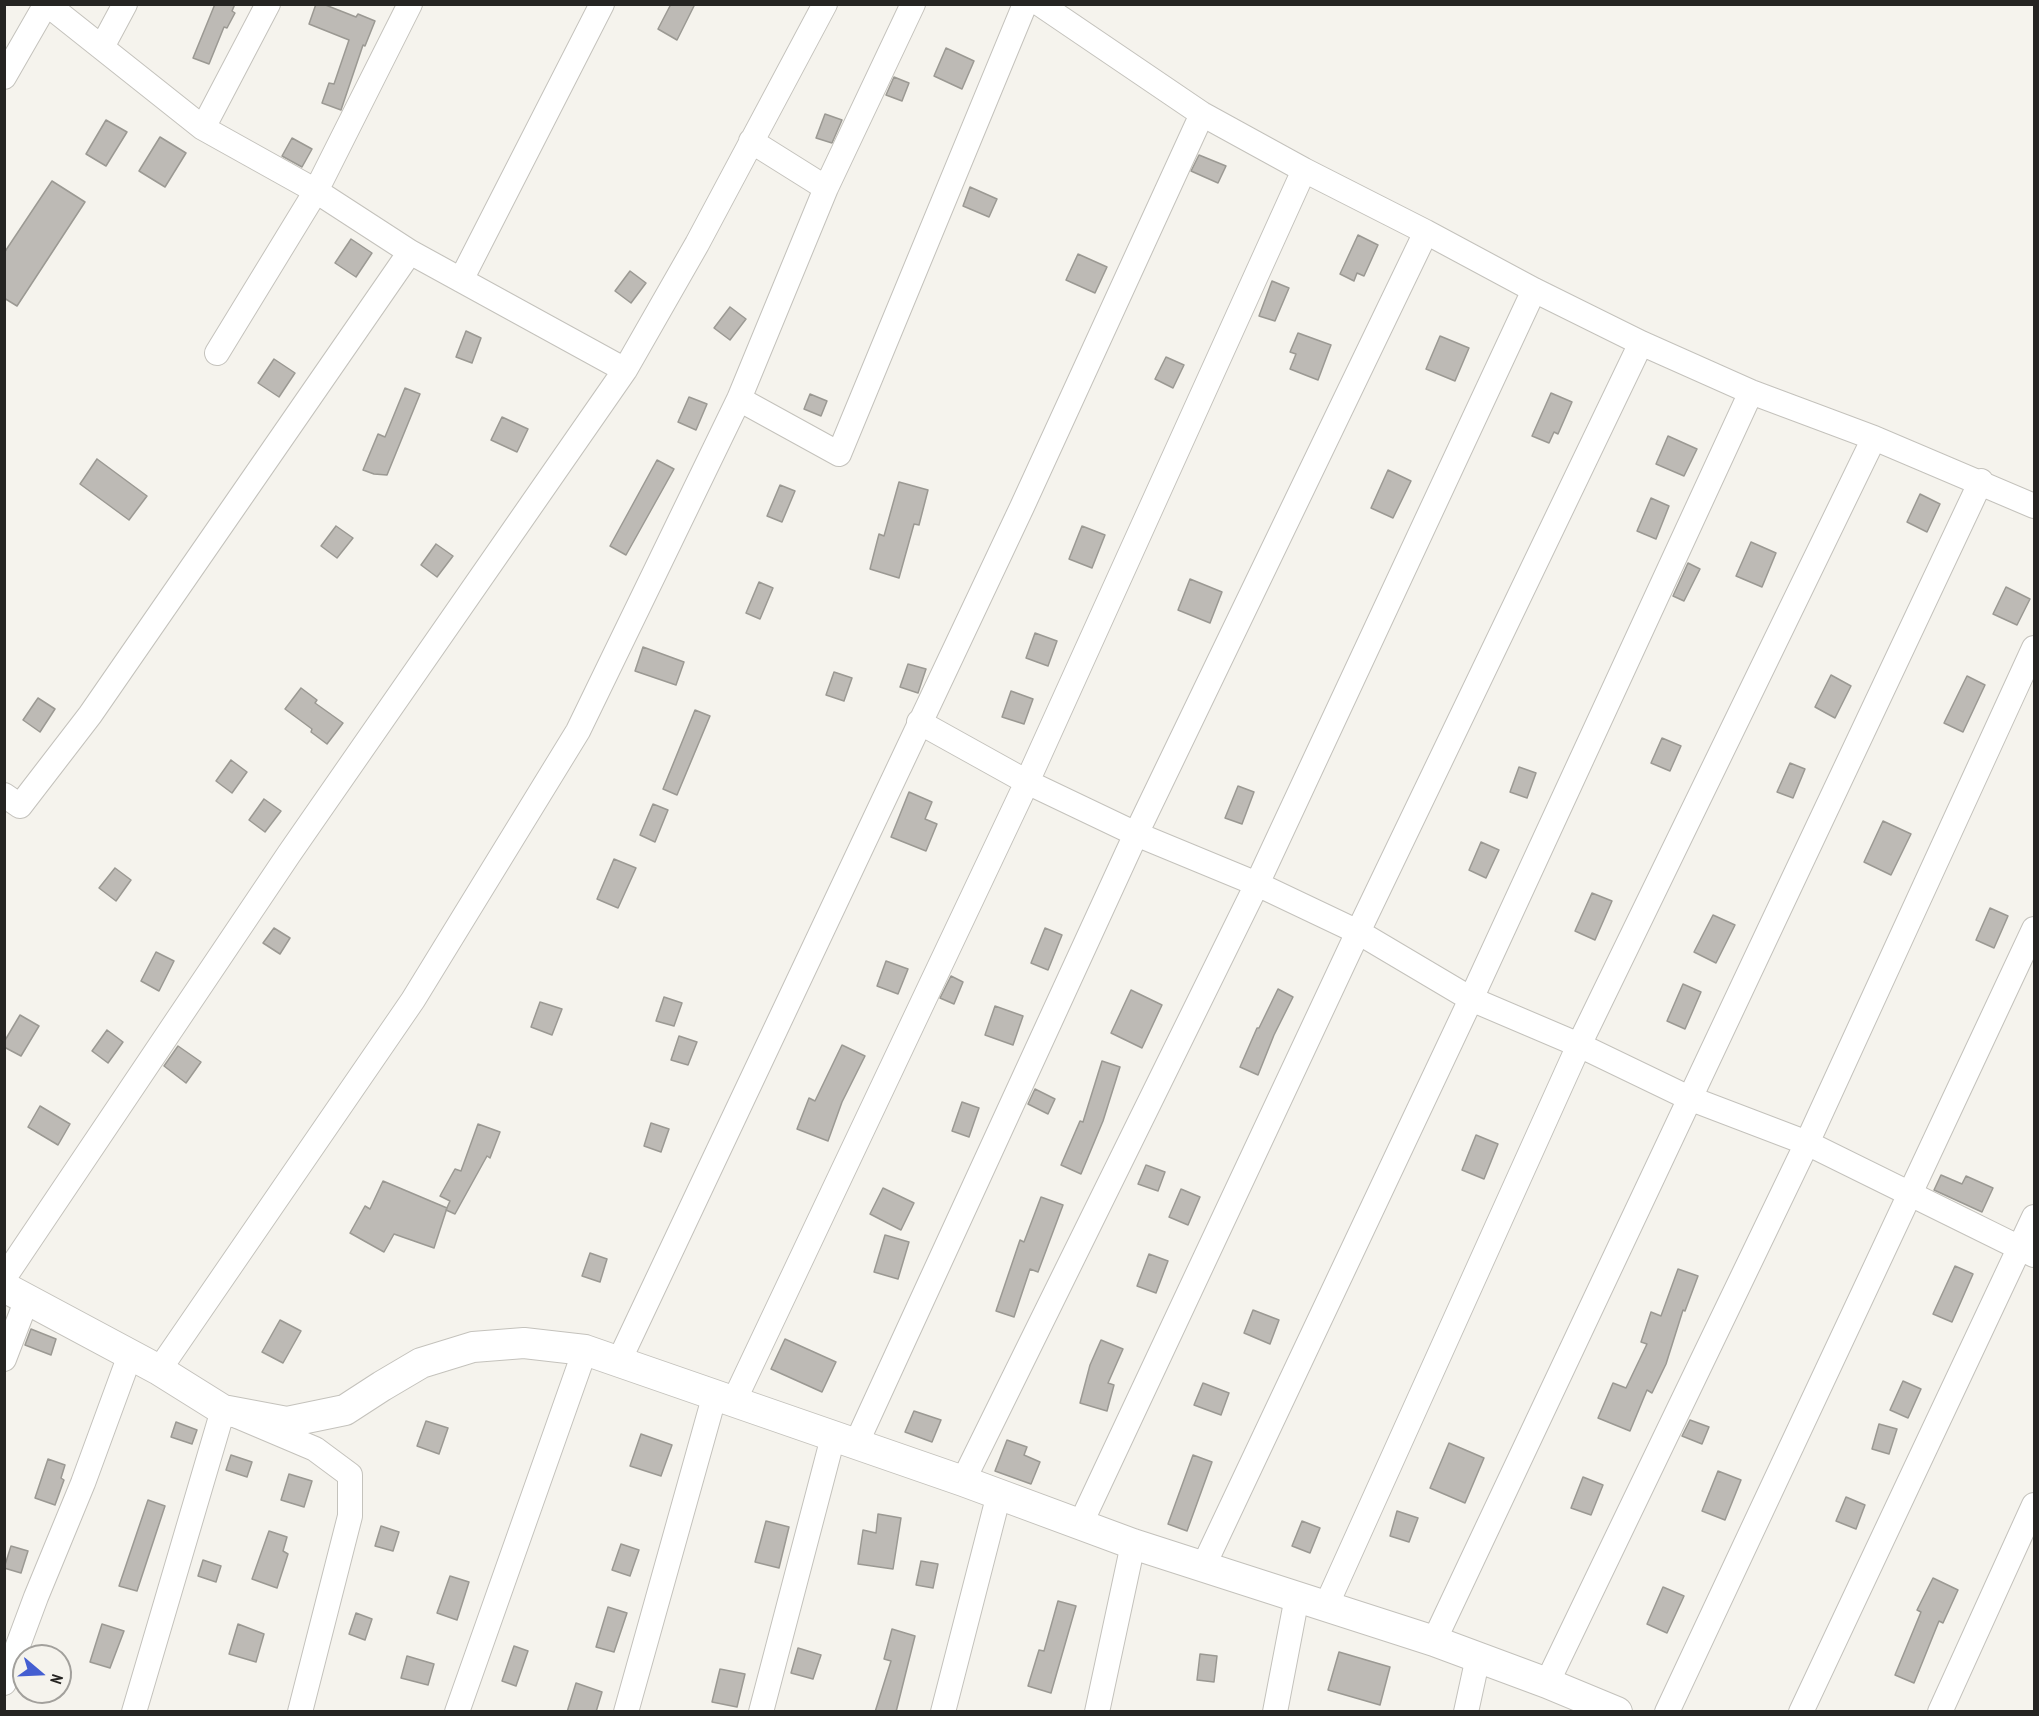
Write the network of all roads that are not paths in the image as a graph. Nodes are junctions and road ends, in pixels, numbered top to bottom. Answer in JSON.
{"nodes":[{"id":1,"x":47,"y":4,"type":"edge"},
{"id":2,"x":125,"y":4,"type":"edge"},
{"id":3,"x":268,"y":4,"type":"edge"},
{"id":4,"x":410,"y":4,"type":"edge"},
{"id":5,"x":602,"y":4,"type":"edge"},
{"id":6,"x":825,"y":4,"type":"edge"},
{"id":7,"x":913,"y":4,"type":"edge"},
{"id":8,"x":1025,"y":4,"type":"edge"},
{"id":9,"x":1040,"y":4,"type":"edge"},
{"id":10,"x":102,"y":47,"type":"junction"},
{"id":11,"x":4,"y":77,"type":"edge"},
{"id":12,"x":1202,"y":114,"type":"junction"},
{"id":13,"x":203,"y":128,"type":"junction"},
{"id":14,"x":751,"y":141,"type":"junction"},
{"id":15,"x":1304,"y":170,"type":"junction"},
{"id":16,"x":826,"y":188,"type":"junction"},
{"id":17,"x":316,"y":191,"type":"junction"},
{"id":18,"x":1426,"y":232,"type":"junction"},
{"id":19,"x":410,"y":252,"type":"junction"},
{"id":20,"x":461,"y":280,"type":"junction"},
{"id":21,"x":1534,"y":290,"type":"junction"},
{"id":22,"x":1641,"y":343,"type":"junction"},
{"id":23,"x":217,"y":352,"type":"dead end"},
{"id":24,"x":625,"y":370,"type":"junction"},
{"id":25,"x":1751,"y":392,"type":"junction"},
{"id":26,"x":739,"y":399,"type":"junction"},
{"id":27,"x":1874,"y":438,"type":"junction"},
{"id":28,"x":1982,"y":481,"type":"junction"},
{"id":29,"x":2034,"y":506,"type":"edge"},
{"id":30,"x":2034,"y":648,"type":"edge"},
{"id":31,"x":919,"y":722,"type":"junction"},
{"id":32,"x":1027,"y":782,"type":"junction"},
{"id":33,"x":4,"y":795,"type":"edge"},
{"id":34,"x":1136,"y":834,"type":"junction"},
{"id":35,"x":1257,"y":884,"type":"junction"},
{"id":36,"x":2034,"y":929,"type":"edge"},
{"id":37,"x":1358,"y":932,"type":"junction"},
{"id":38,"x":1471,"y":999,"type":"junction"},
{"id":39,"x":1579,"y":1045,"type":"junction"},
{"id":40,"x":1689,"y":1098,"type":"junction"},
{"id":41,"x":1808,"y":1143,"type":"junction"},
{"id":42,"x":1910,"y":1195,"type":"junction"},
{"id":43,"x":2034,"y":1217,"type":"edge"},
{"id":44,"x":2027,"y":1251,"type":"edge"},
{"id":45,"x":4,"y":1278,"type":"edge"},
{"id":46,"x":16,"y":1293,"type":"edge"},
{"id":47,"x":585,"y":1350,"type":"junction"},
{"id":48,"x":130,"y":1355,"type":"junction"},
{"id":49,"x":4,"y":1359,"type":"edge"},
{"id":50,"x":619,"y":1361,"type":"junction"},
{"id":51,"x":159,"y":1370,"type":"junction"},
{"id":52,"x":725,"y":1397,"type":"junction"},
{"id":53,"x":223,"y":1410,"type":"junction"},
{"id":54,"x":844,"y":1440,"type":"junction"},
{"id":55,"x":963,"y":1481,"type":"junction"},
{"id":56,"x":999,"y":1494,"type":"junction"},
{"id":57,"x":2034,"y":1505,"type":"edge"},
{"id":58,"x":1080,"y":1525,"type":"junction"},
{"id":59,"x":1132,"y":1544,"type":"junction"},
{"id":60,"x":1203,"y":1567,"type":"junction"},
{"id":61,"x":1297,"y":1597,"type":"junction"},
{"id":62,"x":1326,"y":1606,"type":"junction"},
{"id":63,"x":1434,"y":1641,"type":"junction"},
{"id":64,"x":1478,"y":1658,"type":"junction"},
{"id":65,"x":4,"y":1683,"type":"edge"},
{"id":66,"x":1547,"y":1683,"type":"junction"},
{"id":67,"x":134,"y":1712,"type":"edge"},
{"id":68,"x":300,"y":1712,"type":"edge"},
{"id":69,"x":457,"y":1712,"type":"edge"},
{"id":70,"x":626,"y":1712,"type":"edge"},
{"id":71,"x":761,"y":1712,"type":"edge"},
{"id":72,"x":943,"y":1712,"type":"edge"},
{"id":73,"x":1097,"y":1712,"type":"edge"},
{"id":74,"x":1275,"y":1712,"type":"edge"},
{"id":75,"x":1466,"y":1712,"type":"edge"},
{"id":76,"x":1617,"y":1712,"type":"edge"},
{"id":77,"x":1667,"y":1712,"type":"edge"},
{"id":78,"x":1801,"y":1712,"type":"edge"},
{"id":79,"x":1940,"y":1712,"type":"edge"}],
"edges":[{"from":1,"to":10,"type":"street"},
{"from":1,"to":11,"type":"street"},
{"from":2,"to":10,"type":"street"},
{"from":3,"to":13,"type":"street"},
{"from":4,"to":17,"type":"street"},
{"from":5,"to":20,"type":"street"},
{"from":6,"to":14,"type":"street"},
{"from":7,"to":16,"type":"street"},
{"from":8,"to":26,"type":"street"},
{"from":9,"to":12,"type":"street"},
{"from":10,"to":13,"type":"street"},
{"from":12,"to":15,"type":"street"},
{"from":12,"to":31,"type":"street"},
{"from":13,"to":17,"type":"street"},
{"from":14,"to":16,"type":"street"},
{"from":14,"to":24,"type":"street"},
{"from":15,"to":18,"type":"street"},
{"from":15,"to":32,"type":"street"},
{"from":16,"to":26,"type":"street"},
{"from":17,"to":19,"type":"street"},
{"from":17,"to":23,"type":"street"},
{"from":18,"to":21,"type":"street"},
{"from":18,"to":34,"type":"street"},
{"from":19,"to":20,"type":"street"},
{"from":19,"to":33,"type":"street"},
{"from":20,"to":24,"type":"street"},
{"from":21,"to":22,"type":"street"},
{"from":21,"to":35,"type":"street"},
{"from":22,"to":25,"type":"street"},
{"from":22,"to":37,"type":"street"},
{"from":24,"to":45,"type":"street"},
{"from":25,"to":27,"type":"street"},
{"from":25,"to":38,"type":"street"},
{"from":26,"to":51,"type":"street"},
{"from":27,"to":28,"type":"street"},
{"from":27,"to":39,"type":"street"},
{"from":28,"to":29,"type":"street"},
{"from":28,"to":40,"type":"street"},
{"from":30,"to":41,"type":"street"},
{"from":31,"to":32,"type":"street"},
{"from":31,"to":50,"type":"street"},
{"from":32,"to":34,"type":"street"},
{"from":32,"to":52,"type":"street"},
{"from":34,"to":35,"type":"street"},
{"from":34,"to":54,"type":"street"},
{"from":35,"to":37,"type":"street"},
{"from":35,"to":55,"type":"street"},
{"from":36,"to":42,"type":"street"},
{"from":37,"to":38,"type":"street"},
{"from":37,"to":58,"type":"street"},
{"from":38,"to":39,"type":"street"},
{"from":38,"to":60,"type":"street"},
{"from":39,"to":40,"type":"street"},
{"from":39,"to":62,"type":"street"},
{"from":40,"to":41,"type":"street"},
{"from":40,"to":63,"type":"street"},
{"from":41,"to":42,"type":"street"},
{"from":41,"to":66,"type":"street"},
{"from":42,"to":44,"type":"street"},
{"from":42,"to":77,"type":"street"},
{"from":43,"to":44,"type":"street"},
{"from":44,"to":78,"type":"street"},
{"from":46,"to":48,"type":"street"},
{"from":46,"to":49,"type":"street"},
{"from":47,"to":50,"type":"street"},
{"from":47,"to":53,"type":"street"},
{"from":47,"to":69,"type":"street"},
{"from":48,"to":51,"type":"street"},
{"from":48,"to":65,"type":"street"},
{"from":50,"to":52,"type":"street"},
{"from":51,"to":53,"type":"street"},
{"from":52,"to":54,"type":"street"},
{"from":52,"to":70,"type":"street"},
{"from":53,"to":67,"type":"street"},
{"from":53,"to":68,"type":"street"},
{"from":54,"to":55,"type":"street"},
{"from":54,"to":71,"type":"street"},
{"from":55,"to":56,"type":"street"},
{"from":56,"to":58,"type":"street"},
{"from":56,"to":72,"type":"street"},
{"from":57,"to":79,"type":"street"},
{"from":58,"to":59,"type":"street"},
{"from":59,"to":60,"type":"street"},
{"from":59,"to":73,"type":"street"},
{"from":60,"to":61,"type":"street"},
{"from":61,"to":62,"type":"street"},
{"from":61,"to":74,"type":"street"},
{"from":62,"to":63,"type":"street"},
{"from":63,"to":64,"type":"street"},
{"from":64,"to":66,"type":"street"},
{"from":64,"to":75,"type":"street"},
{"from":66,"to":76,"type":"street"}]}
